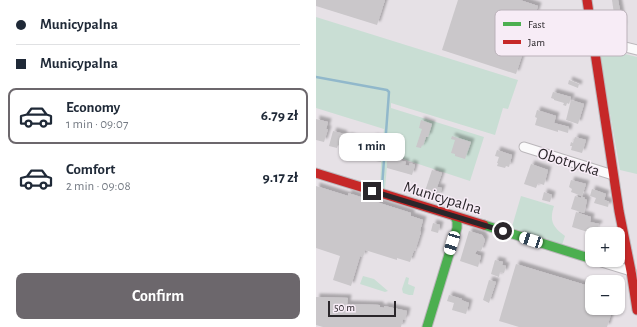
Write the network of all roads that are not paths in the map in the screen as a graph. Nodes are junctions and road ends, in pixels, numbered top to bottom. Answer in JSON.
{"nodes":[{"id":1,"x":586,"y":0,"type":"edge"},
{"id":2,"x":588,"y":10,"type":"edge"},
{"id":3,"x":627,"y":48,"type":"edge"},
{"id":4,"x":637,"y":50,"type":"edge"},
{"id":5,"x":596,"y":56,"type":"edge"},
{"id":6,"x":524,"y":147,"type":"dead end"},
{"id":7,"x":316,"y":173,"type":"edge"},
{"id":8,"x":614,"y":174,"type":"junction"},
{"id":9,"x":455,"y":217,"type":"junction"},
{"id":10,"x":585,"y":257,"type":"edge"},
{"id":11,"x":618,"y":267,"type":"edge"},
{"id":12,"x":631,"y":271,"type":"junction"},
{"id":13,"x":637,"y":310,"type":"edge"},
{"id":14,"x":427,"y":327,"type":"edge"}],
"edges":[{"from":1,"to":2,"type":"street"},
{"from":3,"to":4,"type":"street"},
{"from":5,"to":8,"type":"street"},
{"from":6,"to":8,"type":"street","name":"Obotrycka"},
{"from":7,"to":9,"type":"street","name":"Municypalna"},
{"from":8,"to":12,"type":"street"},
{"from":9,"to":10,"type":"street","name":"Municypalna"},
{"from":9,"to":14,"type":"street"},
{"from":11,"to":12,"type":"street"},
{"from":12,"to":13,"type":"street"}]}
